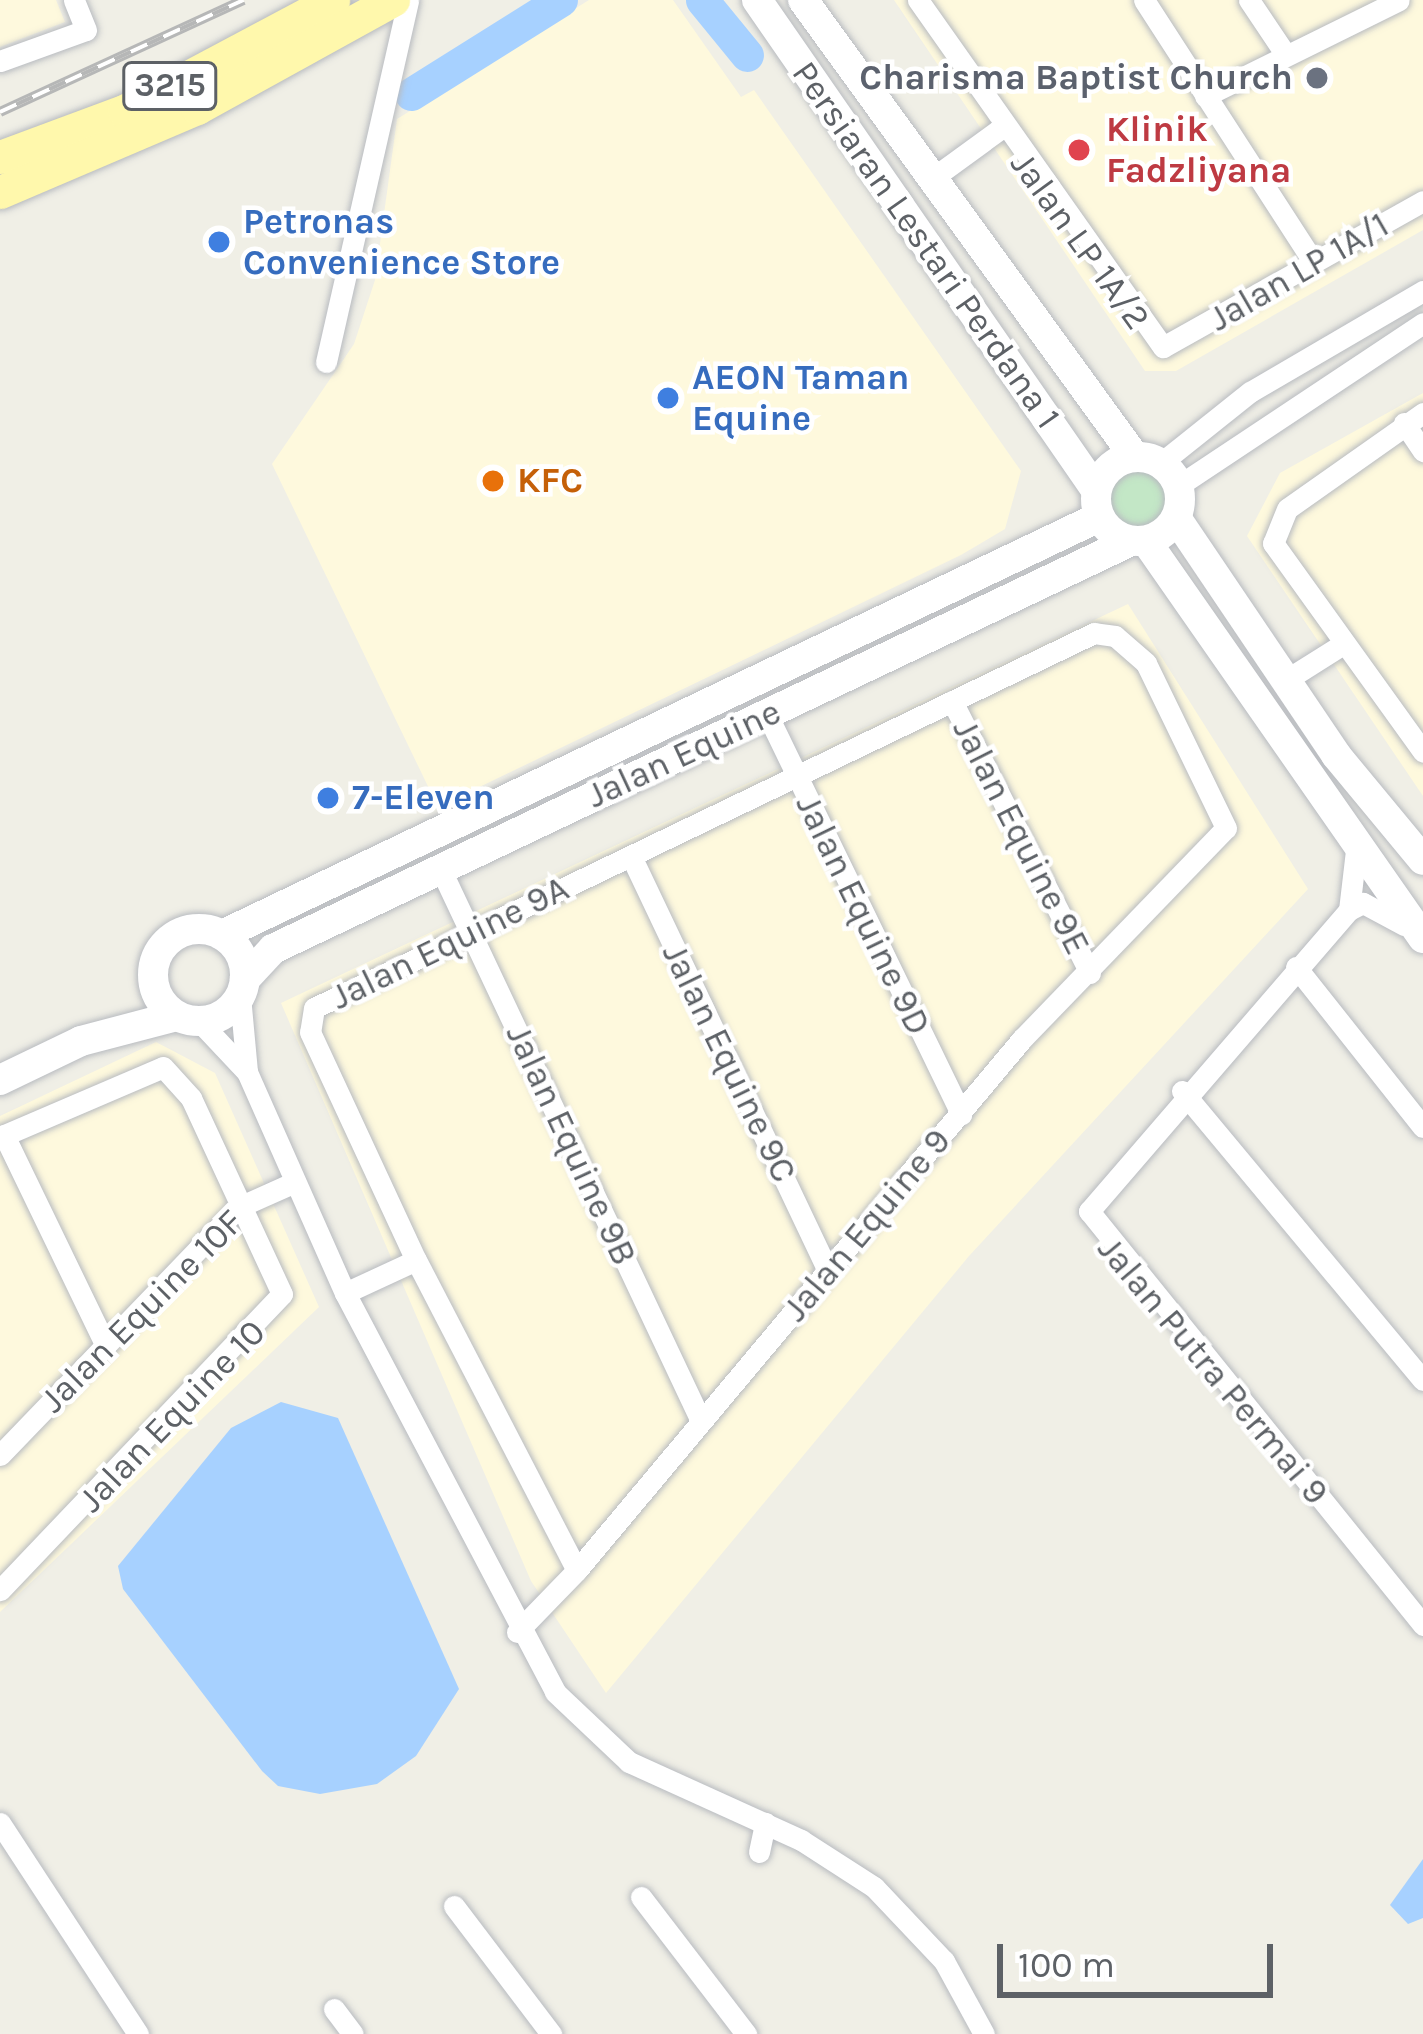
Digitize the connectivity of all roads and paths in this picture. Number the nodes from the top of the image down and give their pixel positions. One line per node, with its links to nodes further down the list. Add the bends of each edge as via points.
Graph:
1 (74, 0): 12 (street, via 86,30)
2 (333, 0): 15 (main road, 3215, via 124,110)
3 (393, 0): 17 (main road, 3215, via 197,109)
4 (408, 0): 23 (street)
5 (757, 0): 27 (street, Persiaran Lestari Perdana 1)
6 (803, 0): 16 (street, Persiaran Lestari Perdana 1)
7 (918, 0): 14 (street, Jalan LP 1A/2)
8 (1144, 0): 13 (street)
9 (1249, 0): 11 (street)
10 (1399, 0): 11 (street)
11 (1286, 56): 13 (street)
12 (0, 61)
13 (1205, 96): 19 (street)
14 (1000, 129): 16 (street); 22 (street, Jalan LP 1A/2, via 1148,339)
15 (0, 157)
16 (930, 180): 26 (street, Persiaran Lestari Perdana 1)
17 (0, 192)
18 (1423, 201): 19 (street, Jalan LP 1A/1)
19 (1312, 260): 22 (street, Jalan LP 1A/1)
20 (1423, 292): 26 (street, via 1250,392)
21 (1423, 323): 26 (street)
22 (1176, 344)
23 (326, 362)
24 (1413, 418): 25 (street); 30 (street, via 1275,530 1275,554)
25 (1423, 451)
26 (1158, 468): 27 (street, Jalan Equine, via 1109,466); 28 (street)
27 (1097, 504): 29 (street, Persiaran Lestari Perdana 1); 43 (street, Jalan Equine)
28 (1178, 519): 29 (street, Jalan Equine); 31 (street)
29 (1138, 541): 33 (street, Jalan Equine); 37 (street, Persiaran Lestari Perdana 1)
30 (1340, 646): 31 (street); 34 (street)
31 (1286, 680): 39 (street)
32 (952, 701): 35 (street, Jalan Equine 9A); 36 (street, Jalan Equine 9A, via 1094,633 1146,663); 46 (street, Jalan Equine 9E)
33 (766, 715): 35 (street, Jalan Equine 9D); 40 (street, Jalan Equine)
34 (1423, 752)
35 (795, 776): 38 (street, Jalan Equine 9A); 54 (street, Jalan Equine 9D)
36 (1226, 828): 46 (street, Jalan Equine 9)
37 (1356, 850): 41 (street); 44 (street, Persiaran Lestari Perdana 1)
38 (631, 856): 42 (street, Jalan Equine 9A); 60 (street, Jalan Equine 9C)
39 (1423, 860)
40 (441, 869): 42 (street, Jalan Equine 9B); 48 (street, Jalan Equine, via 273,950)
41 (1348, 910): 44 (street, via 1385,910); 45 (street, Jalan Putra Permai 9)
42 (471, 933): 59 (street, Jalan Equine 9A, via 309,1019); 64 (street, Jalan Equine 9B)
43 (222, 935): 47 (street, via 170,938); 48 (street)
44 (1423, 939)
45 (1296, 968): 53 (street, Jalan Putra Permai 9); 55 (street)
46 (1090, 973): 54 (street, Jalan Equine 9)
47 (153, 987): 49 (street); 50 (street)
48 (243, 988): 49 (street); 51 (street)
49 (188, 1019): 50 (street); 51 (street)
50 (81, 1041): 52 (street)
51 (247, 1072): 57 (street)
52 (0, 1080)
53 (1182, 1090): 63 (street); 68 (street, Jalan Putra Permai 9, via 1093,1198 1090,1221)
54 (961, 1114): 60 (street, Jalan Equine 9)
55 (1423, 1126)
56 (2, 1136): 58 (street, Jalan Equine 10, via 163,1067 190,1098); 62 (street)
57 (295, 1182): 58 (street, Jalan Equine 10F); 61 (street)
58 (239, 1207): 62 (street, Jalan Equine 10F); 67 (street, Jalan Equine 10, via 281,1302)
59 (416, 1259): 61 (street); 66 (street, Jalan Equine 9A)
60 (828, 1270): 64 (street, Jalan Equine 9)
61 (345, 1293): 69 (street)
62 (106, 1346): 65 (street, Jalan Equine 10F)
63 (1423, 1380)
64 (701, 1421): 66 (street, Jalan Equine 9)
65 (0, 1455)
66 (577, 1570): 69 (street, Jalan Equine 9)
67 (0, 1590)
68 (1423, 1625)
69 (518, 1632): 71 (street, via 595,1740)
70 (0, 1823): 76 (street)
71 (764, 1823): 72 (street); 80 (street, via 910,1918)
72 (759, 1852)
73 (641, 1897): 79 (street)
74 (454, 1906): 78 (street)
75 (334, 2009): 77 (street)
76 (133, 2032)
77 (353, 2034)
78 (551, 2034)
79 (746, 2034)
80 (984, 2034)

